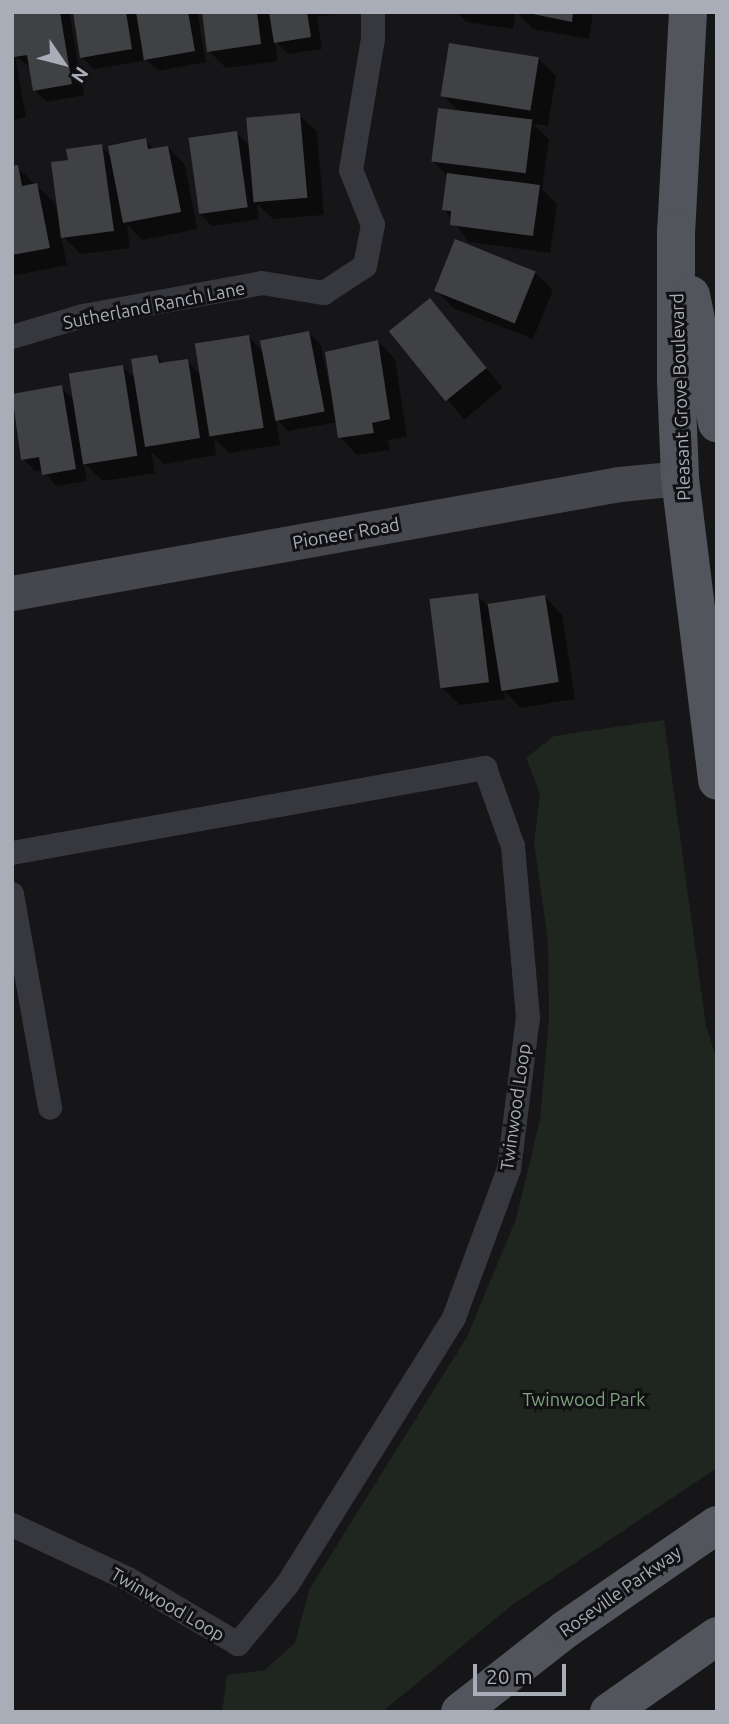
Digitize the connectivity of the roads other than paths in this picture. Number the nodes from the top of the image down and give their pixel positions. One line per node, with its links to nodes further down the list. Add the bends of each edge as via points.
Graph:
1 (373, 12): 4 (street, Sutherland Ranch Lane, via 373,39 351,170 373,225 365,266 324,293 262,283 83,316)
2 (688, 12): 3 (main road, Pleasant Grove Boulevard)
3 (676, 231): 5 (main road); 6 (main road, Pleasant Grove Boulevard)
4 (12, 337)
5 (717, 423)
6 (680, 478): 7 (street, Pioneer Road, via 620,484); 8 (main road, Pleasant Grove Boulevard)
7 (12, 593)
8 (717, 781)
9 (12, 853): 12 (street, Twinwood Loop, via 485,768 513,846 528,1017 509,1169 454,1318 287,1586 238,1644 128,1579)
10 (12, 894): 11 (street)
11 (51, 1108)
12 (12, 1525)
13 (717, 1525): 15 (main road, Roseville Parkway, via 566,1629)
14 (717, 1636): 16 (main road)
15 (460, 1712)
16 (609, 1712)

